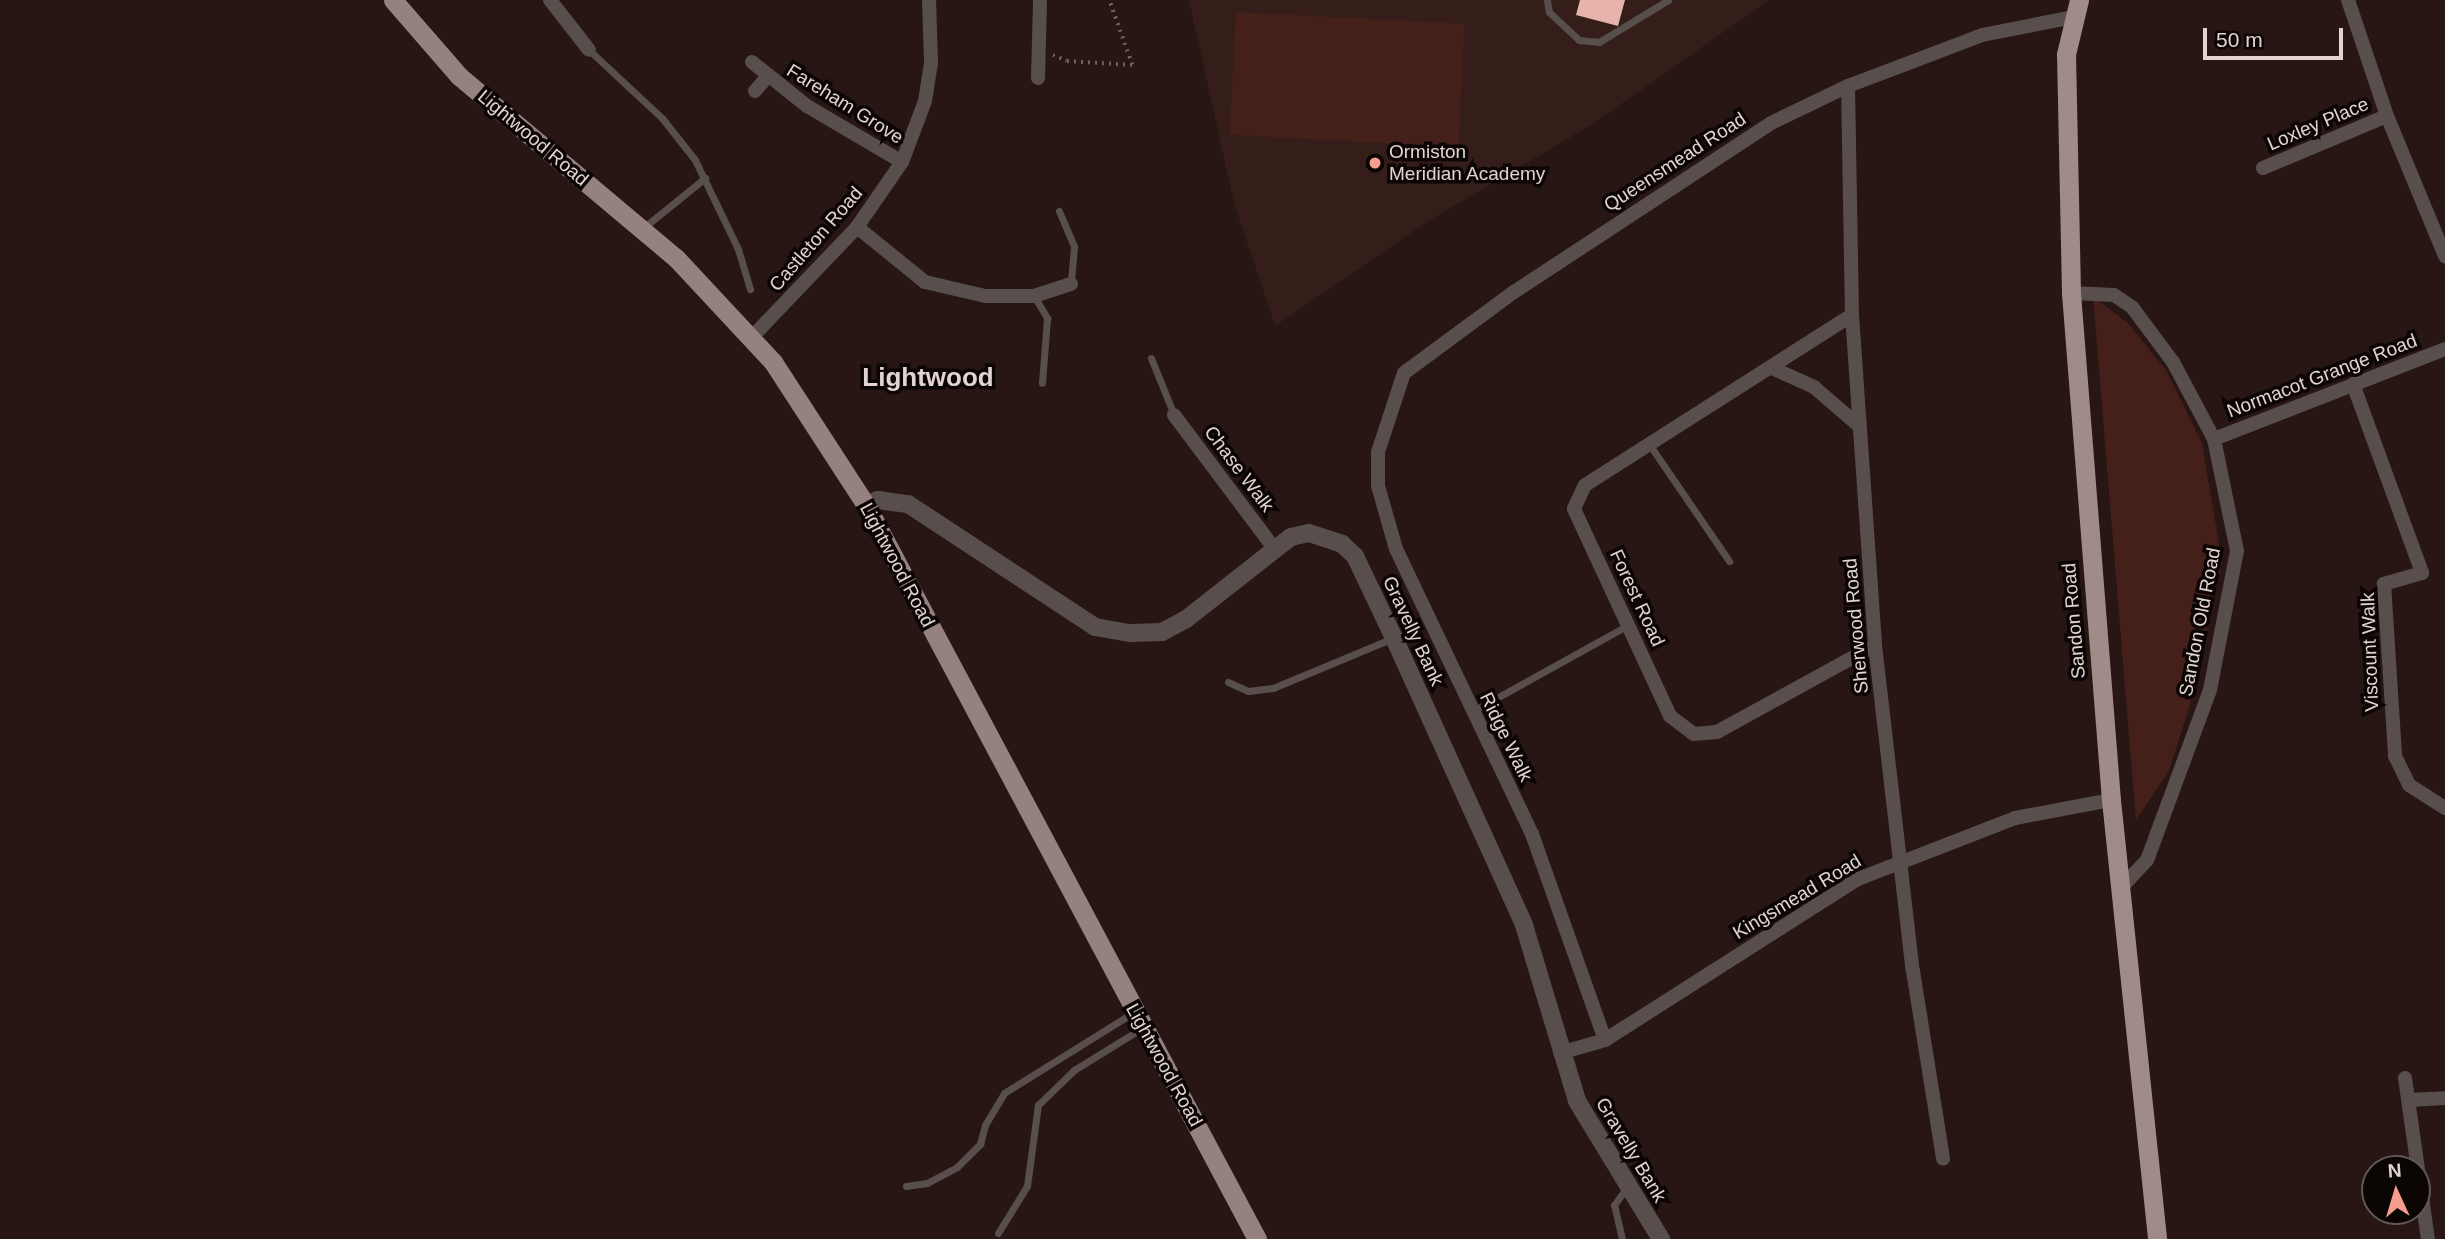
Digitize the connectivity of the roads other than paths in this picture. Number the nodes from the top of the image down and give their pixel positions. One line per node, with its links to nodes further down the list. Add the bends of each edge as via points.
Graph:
1 (393, 0): 21 (main road, Lightwood Road, via 459,76)
2 (550, 0): 9 (street)
3 (929, 0): 16 (street, Castleton Road, via 931,62 925,101)
4 (1040, 0): 12 (street)
5 (1546, 0): 6 (lane, via 1549,12 1579,40 1599,42)
6 (1668, 0)
7 (2348, 0): 15 (street)
8 (2077, 8): 13 (street, Queensmead Road, via 1982,35); 25 (highway, Sandon Road, via 2066,54)
9 (589, 50): 18 (lane, via 662,118)
10 (752, 62): 11 (street, Fareham Grove)
11 (767, 77): 14 (street, Fareham Grove); 16 (street, Fareham Grove, via 850,134)
12 (1038, 78)
13 (1848, 86): 27 (street, Sherwood Road); 38 (street, Queensmead Road, via 1770,123 1703,166 1514,292 1404,373)
14 (755, 91)
15 (2387, 116): 17 (street, Loxley Place); 22 (street)
16 (902, 162): 20 (street, Castleton Road)
17 (2263, 168)
18 (705, 178): 21 (lane); 24 (lane, via 738,248)
19 (1059, 211): 23 (lane, via 1074,247)
20 (858, 227): 26 (street, via 925,282 985,296); 28 (street, Castleton Road)
21 (643, 229): 28 (main road, Lightwood Road)
22 (2445, 256)
23 (1071, 284): 26 (street)
24 (750, 289)
25 (2071, 293): 36 (street, Sandon Old Road, via 2114,295 2132,307 2173,362); 47 (highway, Sandon Road)
26 (1034, 296): 32 (lane, via 1047,318)
27 (1852, 315): 31 (street, Forest Road); 35 (street, Sherwood Road)
28 (753, 336): 39 (main road, Lightwood Road)
29 (2445, 349): 33 (street, Normacot Grange Road)
30 (1151, 359): 34 (lane)
31 (1772, 368): 35 (street, via 1814,387); 37 (street, Forest Road)
32 (1042, 383)
33 (2353, 384): 36 (street, Normacot Grange Road); 48 (street, Viscount Walk, via 2422,573 2384,584 2395,756 2409,785)
34 (1174, 415): 40 (street, Chase Walk)
35 (1859, 426): 44 (street, Sherwood Road)
36 (2214, 439): 50 (street, Sandon Old Road, via 2237,551 2210,690 2147,860)
37 (1649, 444): 41 (lane); 42 (street, Forest Road, via 1585,485 1574,501)
38 (1378, 452): 46 (street, Ridge Walk, via 1378,486 1396,549)
39 (866, 505): 40 (street, Gravelly Bank, via 878,500 908,504 1095,627 1130,633 1162,632 1185,620); 51 (main road, Lightwood Road)
40 (1273, 547): 43 (street, Gravelly Bank, via 1310,533 1342,544 1355,556)
41 (1729, 561)
42 (1628, 625): 44 (street, Forest Road, via 1670,716 1682,728 1703,736); 46 (lane)
43 (1394, 638): 45 (lane, via 1273,688 1248,691); 53 (street, Gravelly Bank, via 1524,925)
44 (1875, 645): 49 (street, Sherwood Road)
45 (1228, 682)
46 (1472, 712): 52 (street, Ridge Walk, via 1532,834)
47 (2111, 800): 49 (street, Kingsmead Road, via 2015,818); 50 (highway, Sandon Road)
48 (2445, 808)
49 (1900, 860): 52 (street, Kingsmead Road, via 1858,878); 57 (street, Sherwood Road)
50 (2120, 889): 64 (highway, Sandon Road)
51 (1138, 1019): 58 (lane, via 1004,1093 985,1125 981,1144 964,1162 928,1183); 60 (lane, via 1038,1105 1027,1186); 61 (main road, Lightwood Road)
52 (1605, 1040): 53 (street, Kingsmead Road)
53 (1560, 1053): 59 (street, Gravelly Bank, via 1577,1101)
54 (2405, 1078): 56 (street)
55 (2445, 1098): 56 (street)
56 (2409, 1100): 65 (street)
57 (1943, 1159)
58 (906, 1186)
59 (1628, 1186): 62 (lane, via 1614,1205); 63 (street, Gravelly Bank)
60 (998, 1233)
61 (1257, 1239)
62 (1622, 1239)
63 (1661, 1239)
64 (2157, 1239)
65 (2428, 1239)

